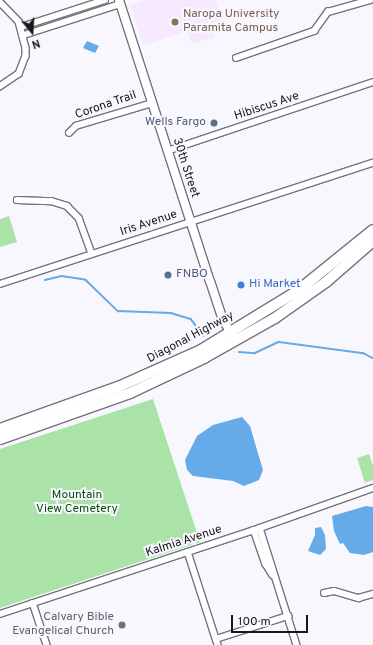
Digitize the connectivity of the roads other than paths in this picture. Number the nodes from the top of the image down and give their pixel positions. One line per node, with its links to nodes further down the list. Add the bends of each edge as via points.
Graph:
1 (105, 0): 5 (street)
2 (370, 0): 7 (street, via 328,12 314,31)
3 (0, 2): 5 (street, via 15,14)
4 (119, 2): 6 (street); 10 (main road, 30th Street)
5 (21, 27): 6 (street)
6 (24, 35): 9 (street, via 26,48 23,66 16,76)
7 (236, 58)
8 (373, 82): 12 (street, Hibiscus Ave)
9 (0, 87)
10 (152, 103): 11 (street, Corona Trail, via 76,126); 12 (main road, 30th Street)
11 (69, 133)
12 (167, 151): 15 (main road, 30th Street)
13 (373, 162): 15 (street, Iris Avenue)
14 (18, 200): 18 (street, via 51,201 67,206 79,218)
15 (190, 222): 18 (street, Iris Avenue); 20 (main road, 30th Street, via 223,320)
16 (373, 230): 20 (highway, Diagonal Highway, via 305,285)
17 (373, 242): 20 (highway, Diagonal Highway, via 309,295 275,318)
18 (92, 254): 19 (street, Iris Avenue)
19 (0, 284)
20 (234, 337): 21 (highway, Diagonal Highway, via 162,379)
21 (100, 400): 22 (highway, Diagonal Highway); 23 (highway, Diagonal Highway)
22 (0, 429)
23 (0, 439)
24 (373, 488): 25 (street, Kalmia Avenue)
25 (257, 529): 26 (street, Kalmia Avenue); 31 (street)
26 (188, 552): 29 (street, Kalmia Avenue); 32 (street)
27 (324, 593): 28 (street, via 334,591 359,598)
28 (373, 594)
29 (33, 603): 30 (street, Kalmia Avenue); 33 (street)
30 (0, 614)
31 (288, 616): 32 (street); 35 (street)
32 (216, 639): 34 (street)
33 (47, 645)
34 (218, 645)
35 (297, 645)

